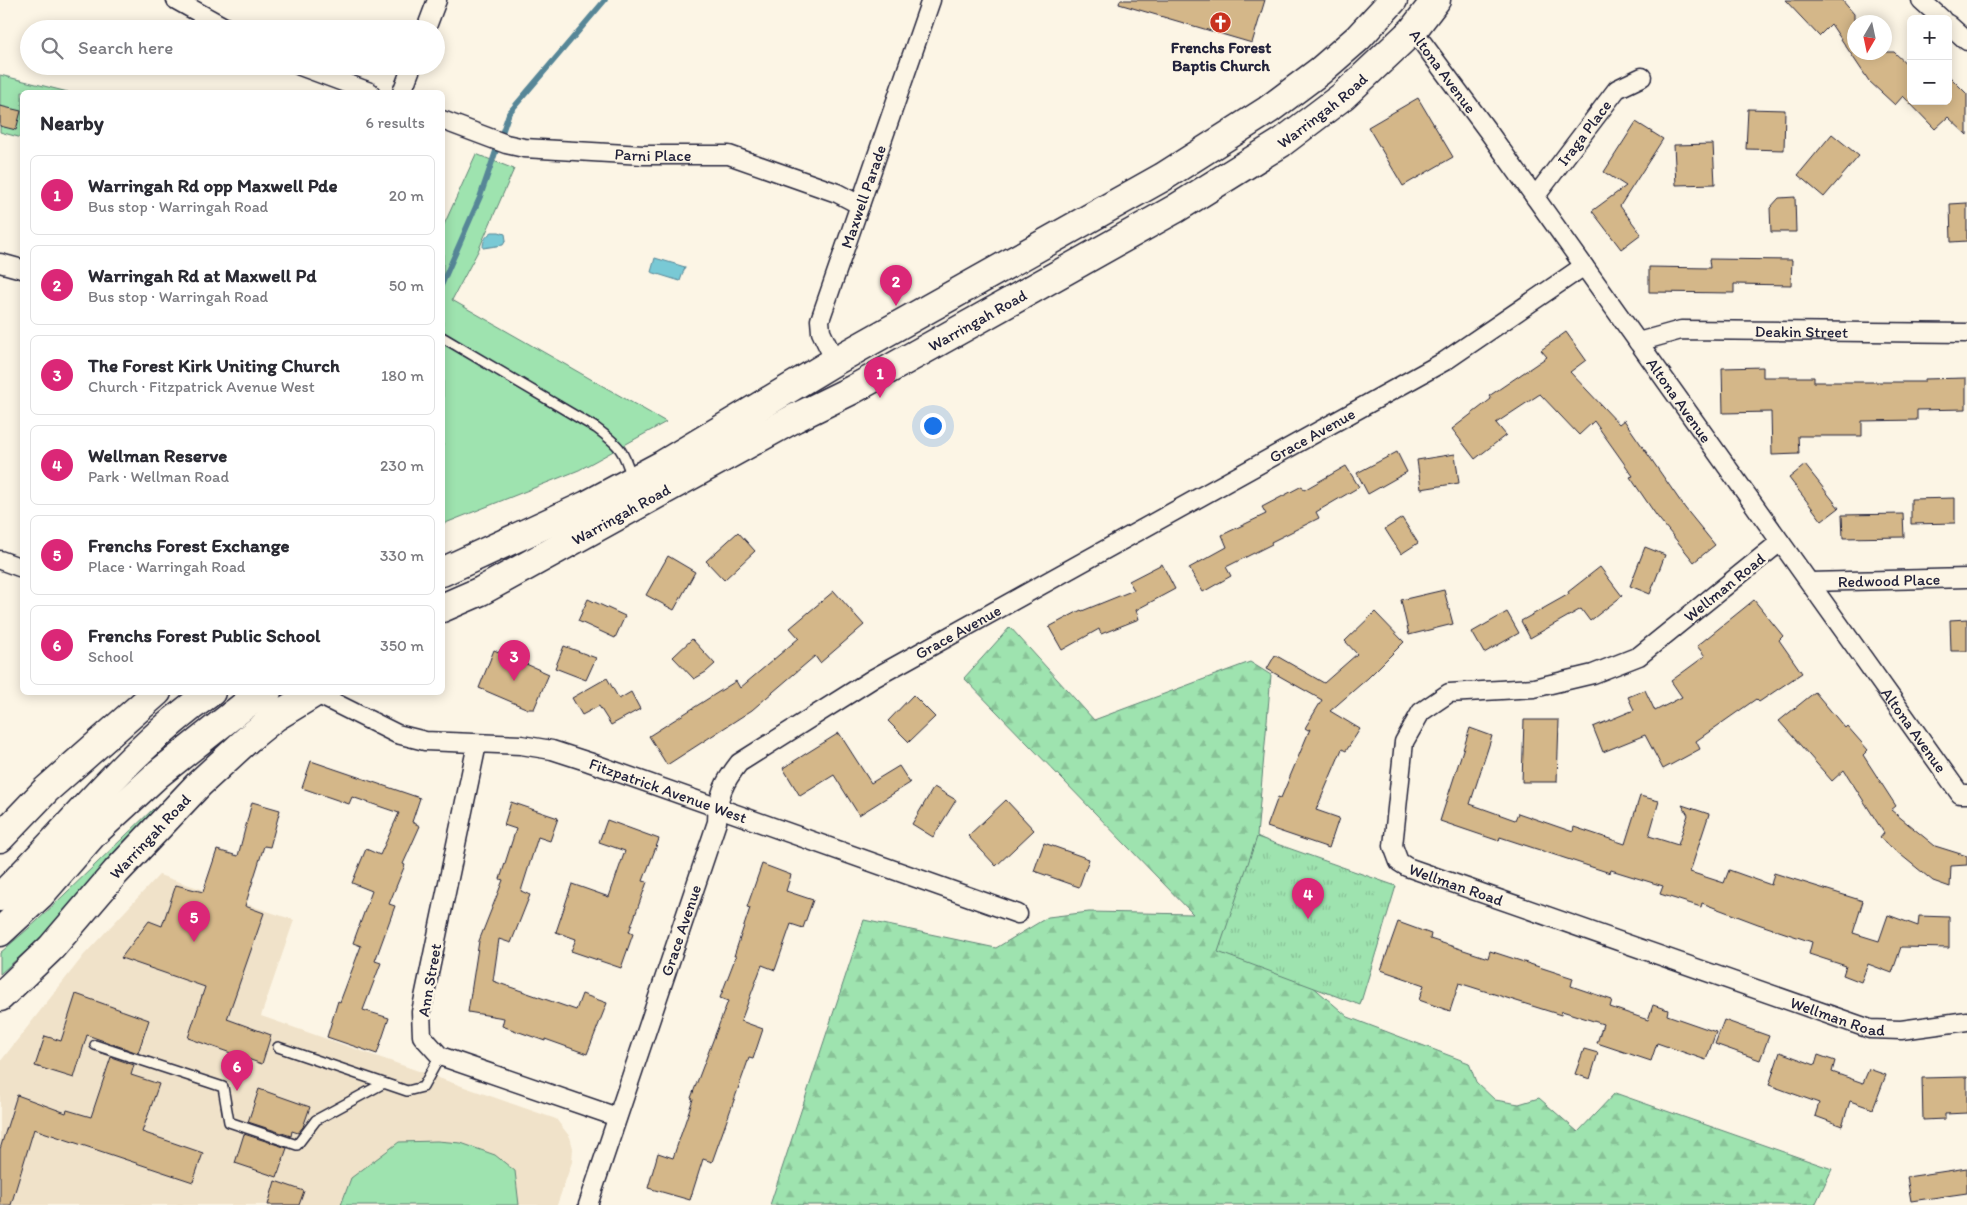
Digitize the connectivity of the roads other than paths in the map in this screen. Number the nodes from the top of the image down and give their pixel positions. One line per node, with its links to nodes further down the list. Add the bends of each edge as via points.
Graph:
1 (176, 0): 8 (street)
2 (437, 0): 9 (street)
3 (931, 0): 20 (street, Maxwell Parade)
4 (1394, 0): 11 (main road, Altona Avenue); 27 (main road, Warringah Road, via 1320,72 1205,151)
5 (1436, 0): 11 (main road, Warringah Road)
6 (1921, 0): 7 (street)
7 (1938, 15)
8 (212, 20)
9 (429, 20)
10 (1952, 28): 12 (street)
11 (1412, 30): 19 (street, Altona Avenue); 28 (main road, Warringah Road, via 1343,96 1281,144 1175,209)
12 (1967, 41)
13 (324, 75): 16 (street)
14 (409, 75): 17 (street)
15 (1642, 77): 19 (street, Iraga Place, via 1617,89)
16 (365, 90)
17 (403, 90)
18 (445, 121): 20 (street, Parni Place, via 524,148 643,155 730,155 837,193)
19 (1535, 197): 22 (street, Altona Avenue)
20 (860, 205): 27 (street, Maxwell Parade, via 820,320 821,332)
21 (0, 263): 23 (street)
22 (1584, 266): 26 (street, Altona Avenue); 48 (street, Grace Avenue, via 1445,361 874,678 738,763 725,780)
23 (20, 269)
24 (1967, 332): 26 (street, Deakin Street, via 1681,330)
25 (445, 339): 29 (lane, via 596,428 624,454)
26 (1638, 342): 31 (street, Altona Avenue)
27 (835, 361): 28 (main road, Maxwell Parade); 29 (main road, Warringah Road)
28 (852, 390): 38 (main road, Warringah Road, via 795,418)
29 (633, 481): 30 (main road, Warringah Road)
30 (511, 540): 33 (main road, Warringah Road); 35 (main road, Warringah Road)
31 (1780, 542): 37 (street, Altona Avenue); 54 (street, Wellman Road, via 1639,656 1593,674 1534,688 1448,693 1421,712 1404,742 1393,846 1399,862 1870,1029 1902,1030)
32 (0, 560): 34 (street)
33 (445, 560)
34 (20, 567)
35 (445, 571)
36 (1967, 578): 37 (street, Redwood Place)
37 (1810, 582): 47 (street, Altona Avenue, via 1960,794)
38 (481, 591): 39 (main road, Warringah Road); 40 (main road, Warringah Road)
39 (445, 607)
40 (445, 613)
41 (154, 695): 49 (main road, via 46,790)
42 (207, 695): 50 (main road, via 158,734 116,774)
43 (262, 695): 52 (main road, via 245,704 158,774 93,834 40,895)
44 (312, 695): 53 (main road, Warringah Road, via 275,717 199,784 116,872 52,948)
45 (319, 695): 46 (street, Fitzpatrick Avenue West, via 397,734 425,741)
46 (476, 744): 48 (street, Fitzpatrick Avenue West, via 552,750); 57 (street, Ann Street, via 421,1012 422,1036)
47 (1967, 794)
48 (717, 808): 51 (street, Fitzpatrick Avenue West); 59 (street, Grace Avenue, via 717,822)
49 (0, 838)
50 (0, 897)
51 (1018, 914)
52 (0, 932)
53 (0, 998)
54 (1967, 1021)
55 (95, 1045): 58 (lane, via 223,1087 229,1122 297,1145 316,1120)
56 (278, 1048): 58 (lane)
57 (440, 1056): 58 (lane, via 423,1087 407,1091); 59 (street, Ann Street)
58 (384, 1083)
59 (617, 1117): 60 (street, Grace Avenue)
60 (588, 1205)

